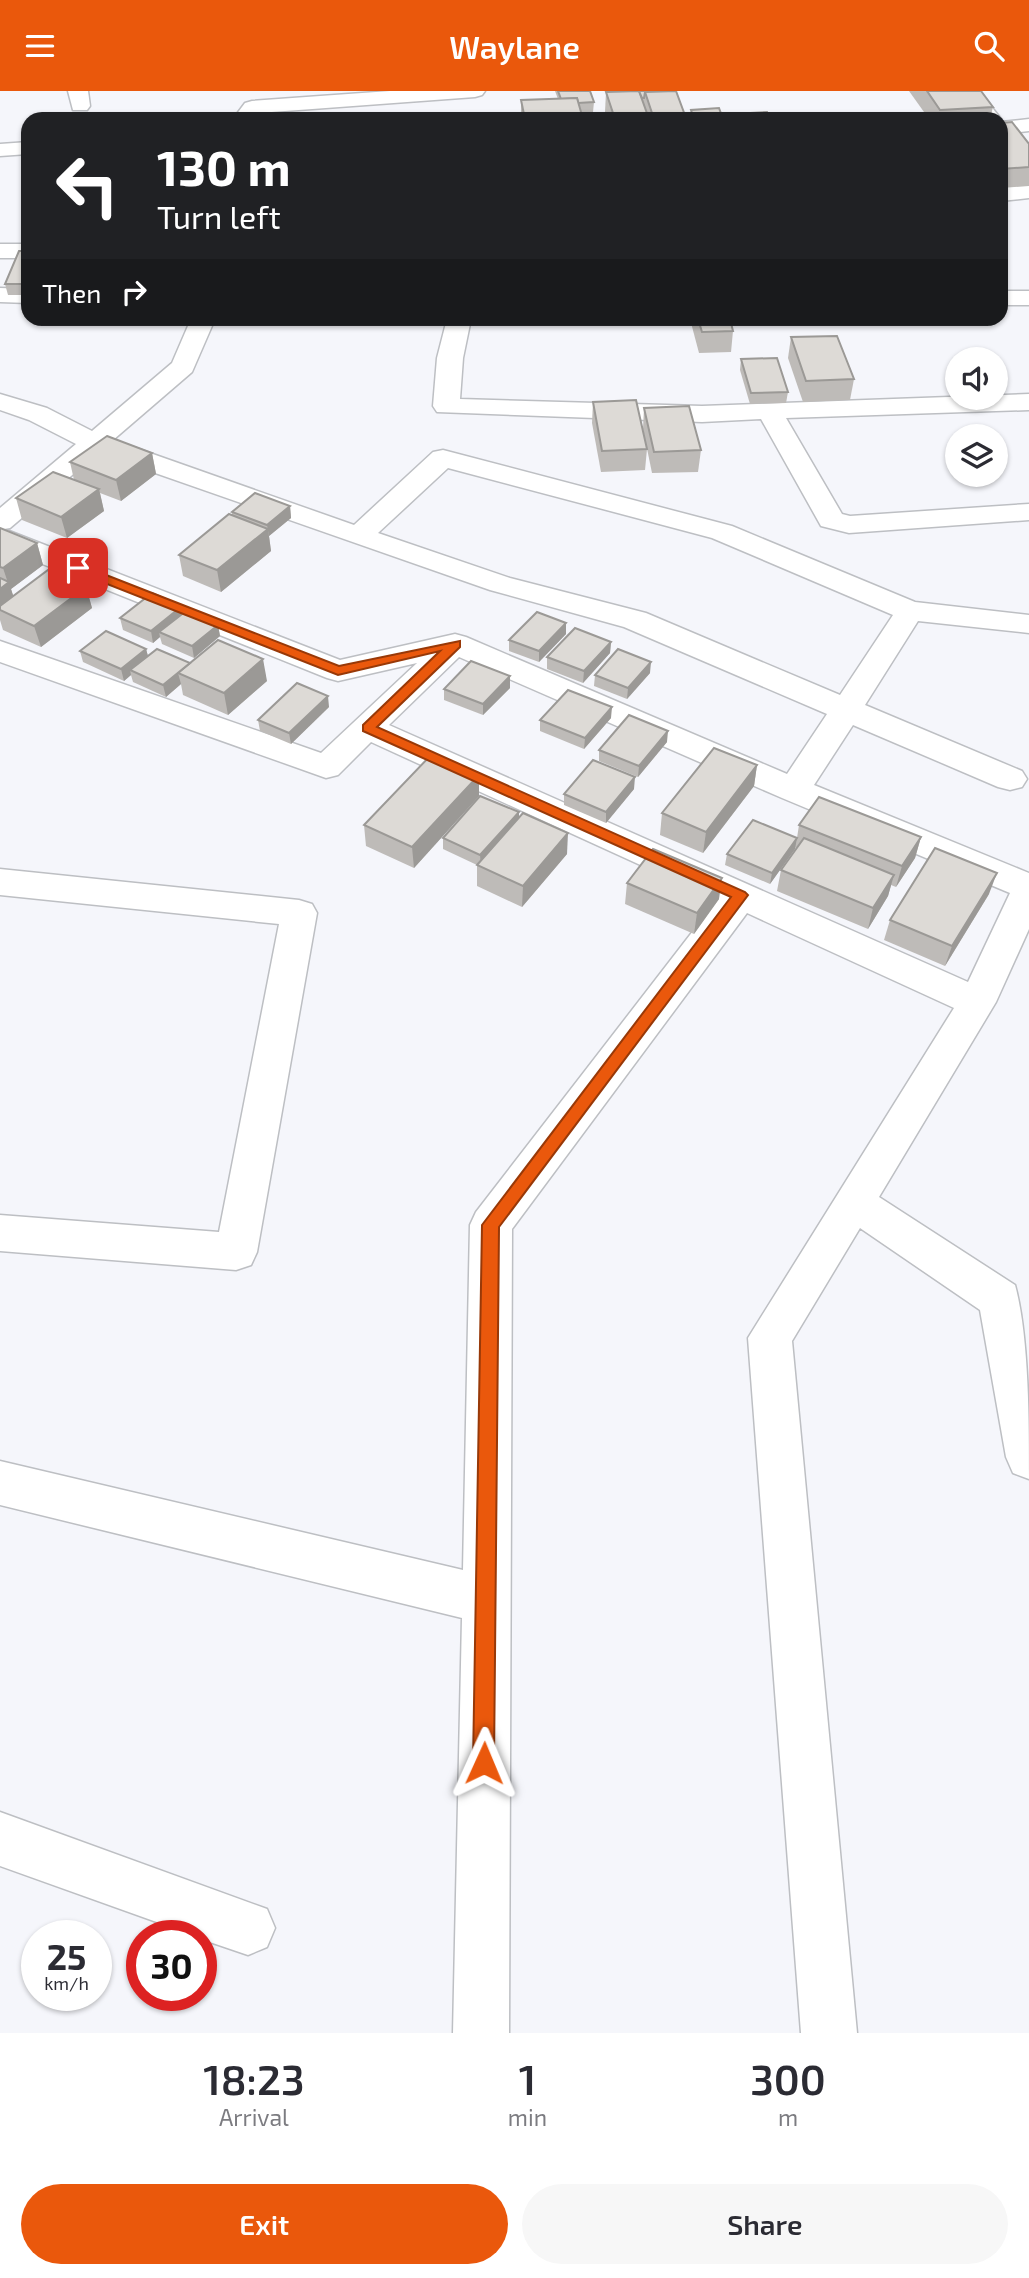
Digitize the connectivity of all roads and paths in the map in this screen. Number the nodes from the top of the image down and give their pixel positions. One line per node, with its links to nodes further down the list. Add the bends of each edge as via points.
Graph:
1 (968, 91): 4 (street)
2 (480, 97): 3 (street)
3 (248, 106)
4 (985, 112)
5 (1029, 125): 6 (street)
6 (1008, 128)
7 (1008, 137): 9 (street)
8 (21, 149): 10 (street)
9 (1020, 150)
10 (0, 151)
11 (1029, 191): 12 (street)
12 (1008, 193)
13 (0, 251): 14 (street)
14 (21, 251)
15 (0, 295): 16 (street)
16 (21, 296)
17 (1029, 298): 18 (street)
18 (1008, 299)
19 (200, 326): 24 (street, via 183,367)
20 (457, 326): 23 (street, via 446,406 702,414)
21 (0, 402): 24 (street, via 38,414)
22 (1029, 402): 23 (street)
23 (769, 411): 25 (street, via 836,523)
24 (94, 442): 26 (street); 27 (street)
25 (1029, 512)
26 (0, 521)
27 (358, 536): 29 (street, via 443,459 722,532); 33 (street, via 500,584 635,620)
28 (0, 537): 31 (street, via 338,671)
29 (910, 611): 30 (street); 33 (street)
30 (1029, 624)
31 (455, 644): 34 (street); 36 (street)
32 (0, 651): 34 (street, via 326,767)
33 (844, 710): 35 (street); 36 (street)
34 (368, 728): 39 (street)
35 (1010, 779)
36 (794, 790): 38 (street)
37 (0, 883): 42 (street, via 299,913 236,1252)
38 (1029, 889): 40 (street)
39 (740, 895): 40 (street); 45 (street, via 491,1225)
40 (977, 1002): 41 (street)
41 (854, 1202): 43 (street, via 1000,1299); 49 (street, via 770,1338)
42 (0, 1233)
43 (1029, 1457)
44 (0, 1483): 45 (street)
45 (486, 1600): 48 (street)
46 (0, 1839): 47 (street)
47 (248, 1928)
48 (481, 2033)
49 (829, 2033)

